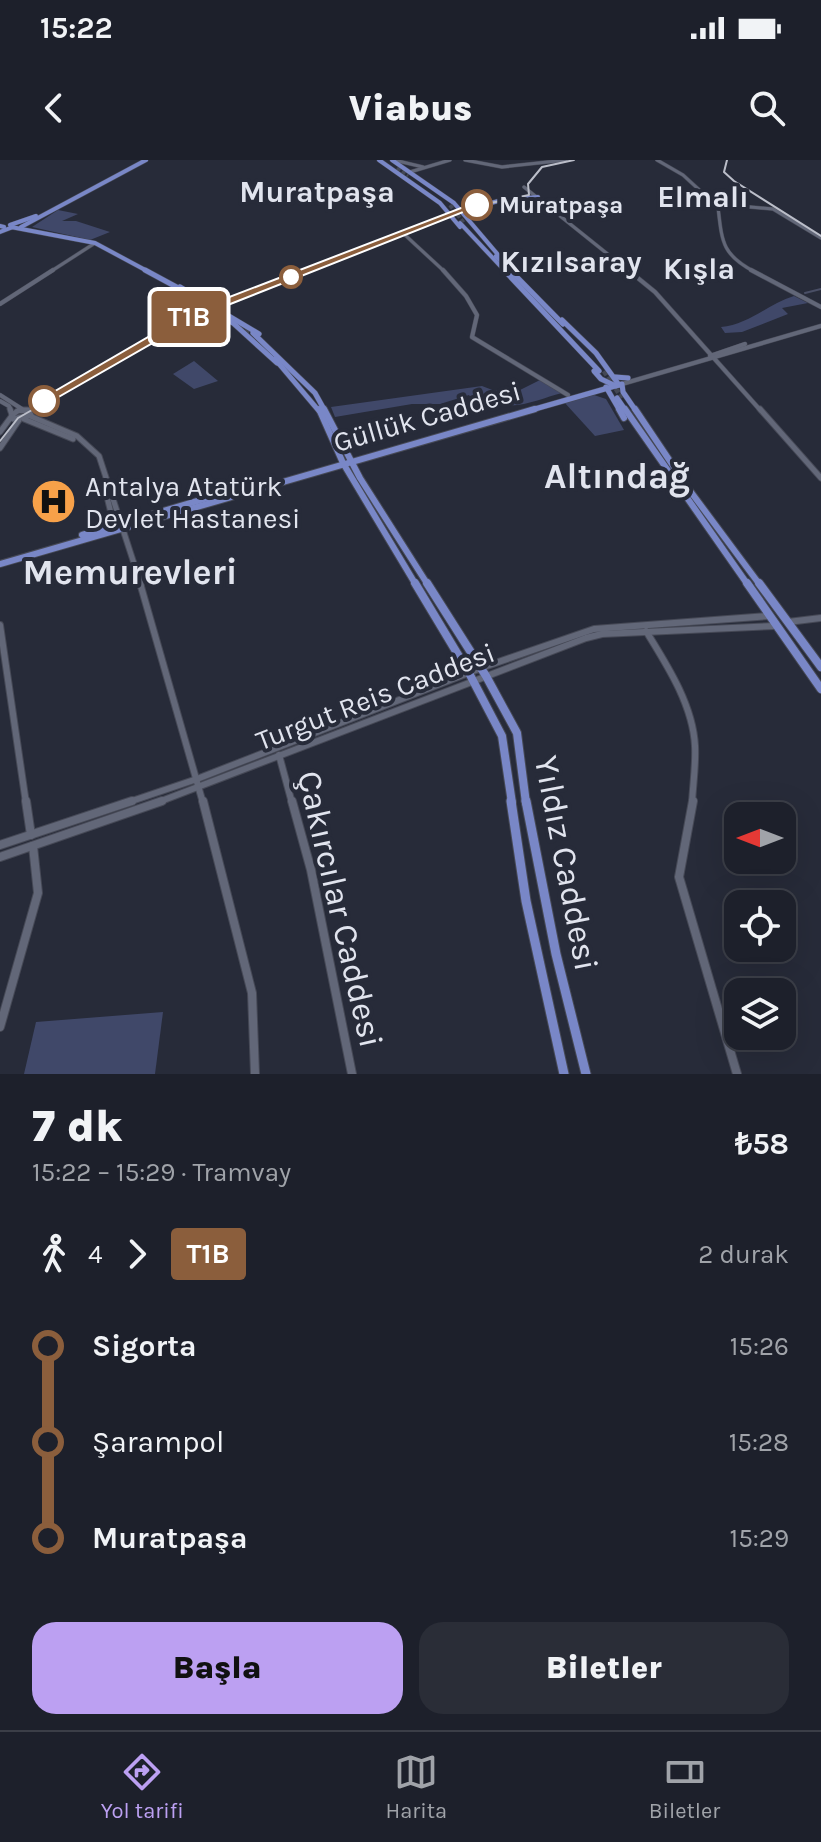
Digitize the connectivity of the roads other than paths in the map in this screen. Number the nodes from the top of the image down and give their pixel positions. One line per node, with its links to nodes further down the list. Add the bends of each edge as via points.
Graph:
1 (138, 160): 16 (main road)
2 (146, 160): 14 (main road)
3 (387, 160): 8 (main road); 9 (main road); 9 (main road)
4 (447, 160): 8 (main road); 9 (main road)
5 (465, 160): 6 (main road, via 541,166)
6 (566, 160)
7 (657, 160): 12 (main road)
8 (427, 167): 9 (main road)
9 (405, 171): 13 (main road); 13 (main road)
10 (524, 187): 11 (main road)
11 (538, 197): 13 (main road); 30 (main road, via 655,292)
12 (722, 207): 20 (main road, via 773,209); 27 (main road, via 722,242 734,261)
13 (454, 209): 15 (main road); 15 (main road)
14 (37, 220): 17 (main road); 18 (main road)
15 (462, 222): 32 (main road); 32 (main road, via 579,335)
16 (4, 228): 17 (main road); 22 (main road)
17 (20, 228): 18 (main road)
18 (32, 231): 21 (main road)
19 (405, 235): 34 (main road, via 476,311 472,337)
20 (821, 238)
21 (95, 243): 22 (main road); 23 (main road)
22 (88, 246): 23 (main road); 25 (main road)
23 (132, 266): 23 (main road, via 181,291 144,271); 29 (main road); 29 (main road, via 202,298)
24 (193, 297): 26 (main road)
25 (1, 302)
26 (206, 304)
27 (821, 307)
28 (821, 324): 30 (main road, Güllük Caddesi)
29 (250, 333): 42 (main road, via 315,393)
30 (714, 357): 31 (main road, Güllük Caddesi); 32 (main road, Güllük Caddesi); 43 (main road)
31 (628, 378): 32 (main road, Güllük Caddesi)
32 (609, 381): 33 (main road, Güllük Caddesi); 34 (main road, Güllük Caddesi); 36 (main road); 36 (main road)
33 (591, 393): 36 (main road); 42 (main road, Güllük Caddesi)
34 (568, 395): 42 (main road, Güllük Caddesi)
35 (0, 398): 37 (main road); 38 (main road)
36 (621, 398): 46 (main road); 48 (main road)
37 (22, 409): 38 (main road); 39 (main road, via 30,411)
38 (12, 416): 39 (main road); 40 (main road)
39 (24, 418): 41 (main road); 44 (main road, via 91,451)
40 (0, 432)
41 (0, 448)
42 (346, 459): 44 (main road, Güllük Caddesi); 53 (main road, Yıldız Caddesi); 54 (main road, Yıldız Caddesi)
43 (821, 478)
44 (117, 527): 45 (main road, Güllük Caddesi); 57 (main road, via 152,620)
45 (0, 562)
46 (769, 616): 50 (main road); 53 (main road, Turgut Reis Caddesi, via 594,629)
47 (821, 618): 48 (main road)
48 (788, 622): 52 (main road)
49 (0, 625): 58 (main road)
50 (775, 626): 51 (main road, Turgut Reis Caddesi); 55 (main road)
51 (646, 631): 53 (main road, Turgut Reis Caddesi, via 586,638); 67 (main road, via 673,675 692,728 692,812 679,877)
52 (821, 667)
53 (483, 672): 54 (main road, Turgut Reis Caddesi); 66 (main road, Yıldız Caddesi, via 517,733 530,829)
54 (471, 677): 56 (main road, Turgut Reis Caddesi); 57 (main road, Turgut Reis Caddesi); 65 (main road, Yıldız Caddesi, via 502,736 526,901)
55 (821, 689)
56 (279, 755): 57 (main road, Turgut Reis Caddesi); 64 (main road, Çakırcılar Caddesi, via 311,870)
57 (198, 783): 58 (main road, Turgut Reis Caddesi); 60 (main road, Turgut Reis Caddesi); 63 (main road, via 252,993)
58 (31, 835): 59 (main road, Turgut Reis Caddesi)
59 (0, 845)
60 (33, 846): 61 (main road, Turgut Reis Caddesi); 62 (main road, via 38,893)
61 (0, 857)
62 (0, 1027)
63 (255, 1074)
64 (352, 1074)
65 (564, 1074)
66 (586, 1074)
67 (737, 1074)

